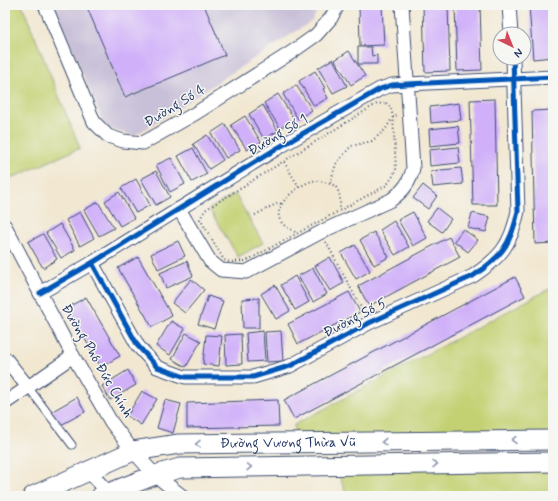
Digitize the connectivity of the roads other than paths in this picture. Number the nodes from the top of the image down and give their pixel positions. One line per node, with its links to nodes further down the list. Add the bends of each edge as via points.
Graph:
1 (45, 5): 2 (street, Đường Số 4, via 94,122 108,136 122,141 143,143 196,113 292,52 316,34 331,18)
2 (338, 5)
3 (402, 5): 9 (street)
4 (509, 5): 5 (street)
5 (510, 26)
6 (513, 66): 8 (street, Đường Số 5)
7 (553, 77): 8 (street, Đường Số 1)
8 (514, 78): 9 (street, Đường Số 1); 12 (street, Đường Số 5, via 519,199 515,226 501,254 473,276 369,323 290,366 253,377 184,377 157,367 138,346)
9 (408, 84): 10 (street, Đường Số 1, via 380,89); 10 (street, via 413,168 407,186 391,200 321,232 246,272 221,270 210,261)
10 (179, 209): 12 (street, Đường Số 1)
11 (5, 226): 13 (street, Đường Phó Đức Chính)
12 (92, 263): 13 (street, Đường Số 1)
13 (40, 293): 14 (street, Đường Phó Đức Chính)
14 (73, 356): 16 (street); 20 (street, Đường Phó Đức Chính, via 111,422)
15 (5, 358): 16 (street)
16 (28, 387): 17 (street); 19 (lane)
17 (5, 403)
18 (553, 440): 20 (street, Đường Vương Thừa Vũ, one-way to 20, via 179,444)
19 (72, 445)
20 (133, 451): 22 (street, Đường Vương Thừa Vũ); 23 (street, Đường Phó Đức Chính)
21 (553, 462): 23 (street, Đường Vương Thừa Vũ, one-way to 21, via 180,468)
22 (88, 471): 24 (street); 25 (street, Đường Vương Thừa Vũ)
23 (155, 475): 24 (street, Đường Vương Thừa Vũ); 26 (street, Đường Phó Đức Chính)
24 (107, 495)
25 (33, 496)
26 (182, 496)

